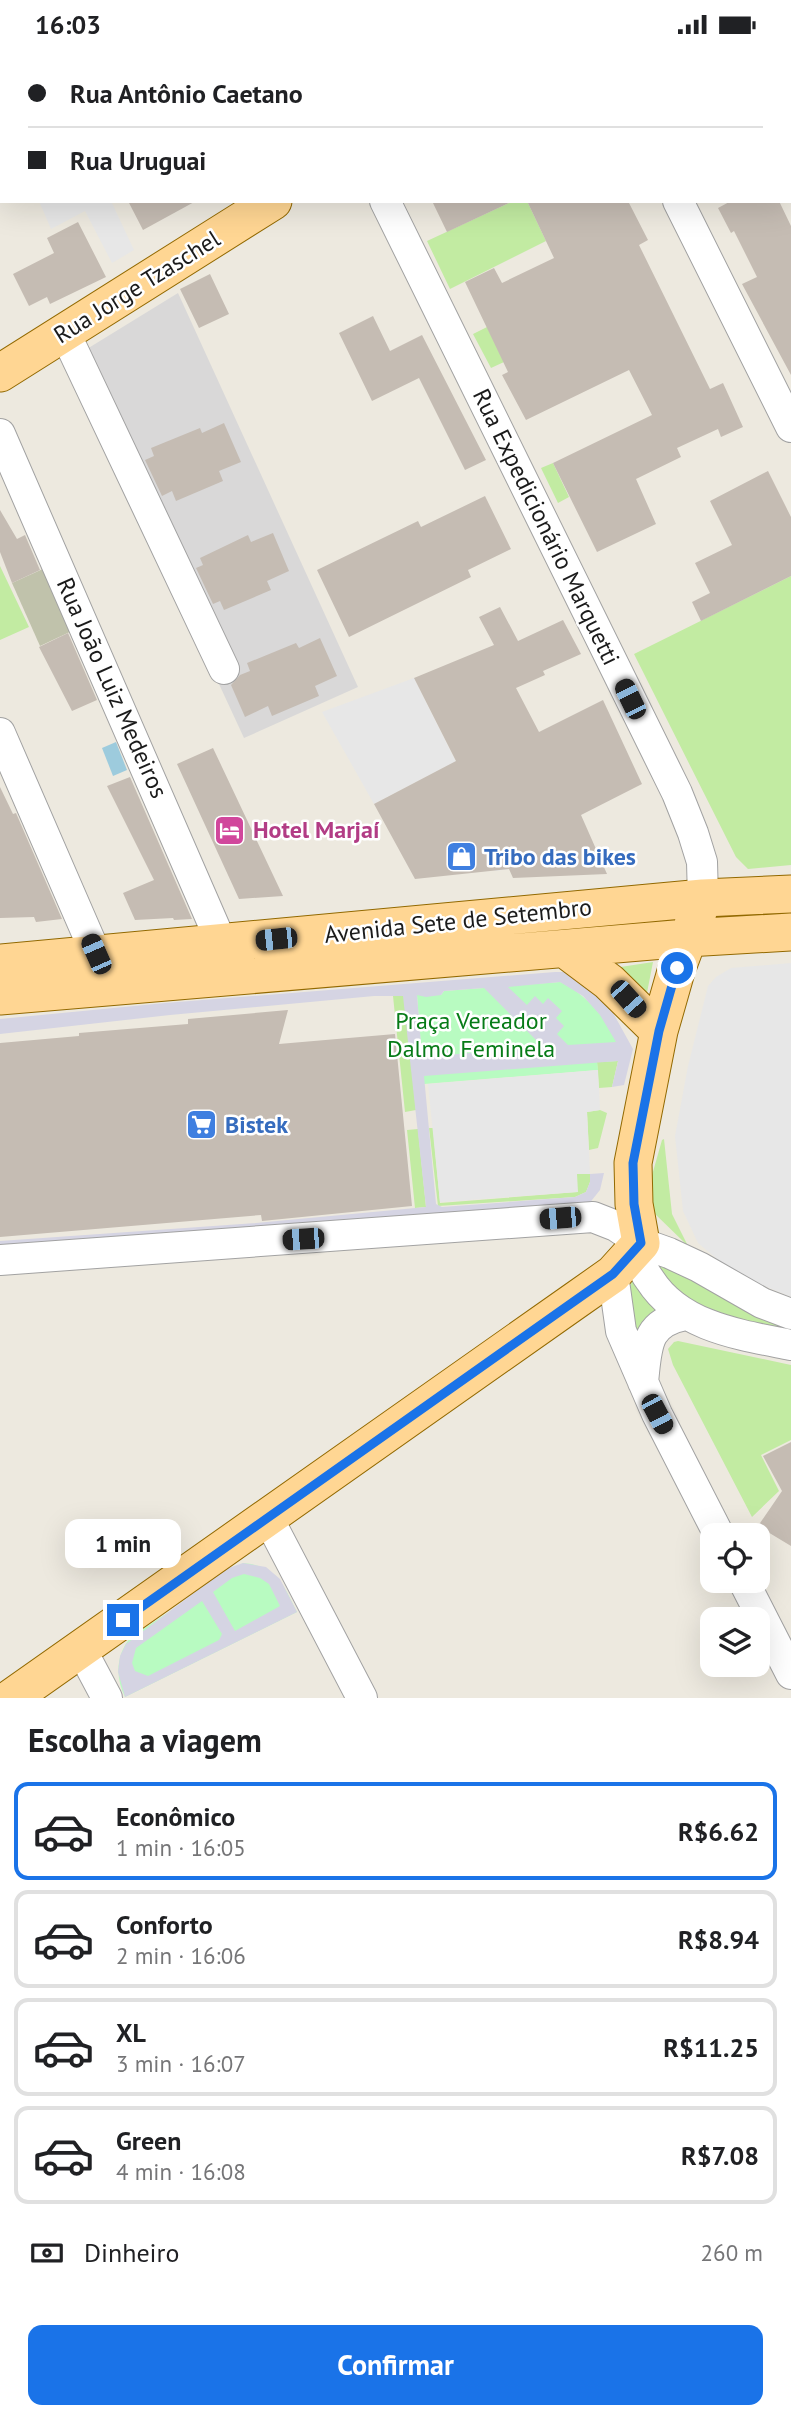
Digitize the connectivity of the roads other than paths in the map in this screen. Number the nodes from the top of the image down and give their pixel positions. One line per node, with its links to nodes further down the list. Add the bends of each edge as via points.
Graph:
1 (270, 203): 4 (main road, Rua Jorge Tzaschel)
2 (386, 203): 11 (street, Rua Expedicionário Marquetti, via 677,793 702,862)
3 (679, 203): 6 (street)
4 (64, 331): 5 (main road, Rua Jorge Tzaschel); 8 (street)
5 (0, 373)
6 (791, 427)
7 (0, 434): 14 (street, Rua João Luiz Medeiros)
8 (224, 669)
9 (0, 733): 16 (street)
10 (791, 894): 11 (main road, Avenida Sete de Setembro)
11 (703, 898): 13 (main road); 14 (main road, Avenida Sete de Setembro)
12 (791, 932): 13 (main road, Avenida Sete de Setembro)
13 (687, 938): 15 (main road, Avenida Sete de Setembro); 18 (main road)
14 (222, 944): 16 (main road, Avenida Sete de Setembro)
15 (565, 949): 17 (main road, Avenida Sete de Setembro); 18 (main road, via 609,982)
16 (96, 954): 17 (main road, Avenida Sete de Setembro)
17 (1, 969)
18 (659, 1031): 19 (main road, via 633,1163)
19 (641, 1243): 20 (street, via 616,1226 593,1217 576,1217); 21 (main road); 22 (street); 23 (street, via 642,1266 649,1278)
20 (0, 1260)
21 (613, 1274): 25 (street, via 621,1331); 26 (main road)
22 (791, 1314)
23 (685, 1315): 24 (street, via 727,1331); 25 (street, via 660,1324 647,1345)
24 (791, 1345)
25 (643, 1383): 27 (street)
26 (268, 1518): 29 (main road); 33 (street)
27 (713, 1523)
28 (750, 1593): 30 (street)
29 (81, 1649): 31 (main road); 32 (street)
30 (791, 1674)
31 (11, 1698)
32 (107, 1698)
33 (362, 1698)

